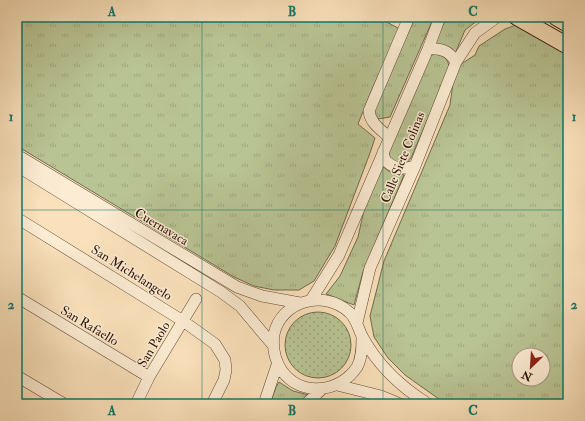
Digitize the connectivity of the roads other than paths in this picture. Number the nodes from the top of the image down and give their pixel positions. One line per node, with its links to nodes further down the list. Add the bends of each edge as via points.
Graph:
1 (409, 17): 10 (street, via 369,110 374,123)
2 (440, 17): 8 (street, Calle Siete Colinas)
3 (497, 17): 9 (street, Calle Siete Colinas, via 475,33)
4 (518, 17): 7 (highway)
5 (556, 17): 6 (highway)
6 (568, 24)
7 (568, 46)
8 (428, 49): 9 (street, via 444,50); 10 (street, Calle Siete Colinas)
9 (456, 62): 14 (street, Calle Siete Colinas)
10 (389, 138): 11 (street, Calle Siete Colinas)
11 (384, 152): 14 (street, via 385,160 396,168); 18 (street, Calle Siete Colinas, via 339,255)
12 (17, 155): 19 (street, Cuernavaca, via 237,287 262,296)
13 (17, 166): 23 (street, Cuernavaca, via 221,292 240,306)
14 (414, 166): 21 (street, Calle Siete Colinas, via 370,268)
15 (17, 218): 20 (street, San Michelangelo)
16 (17, 297): 26 (street, San Rafaello)
17 (196, 299): 20 (street, San Paolo)
18 (311, 300): 19 (street); 21 (street, via 325,300 338,304 349,312)
19 (300, 303): 23 (street, via 285,312 276,327)
20 (183, 321): 26 (street, San Paolo); 31 (street, San Michelangelo, via 216,344 225,360 224,380)
21 (357, 323): 22 (street)
22 (362, 337): 27 (street, via 362,352 357,365 349,377); 35 (street, via 392,379)
23 (272, 344): 24 (street)
24 (278, 365): 28 (street, via 285,376 296,384); 32 (street)
25 (17, 376): 29 (street)
26 (149, 377): 30 (street, San Paolo)
27 (336, 385): 28 (street); 34 (street, via 381,396)
28 (322, 389): 33 (street)
29 (64, 404)
30 (136, 404)
31 (212, 404)
32 (264, 404)
33 (306, 404)
34 (400, 404)
35 (428, 404)

